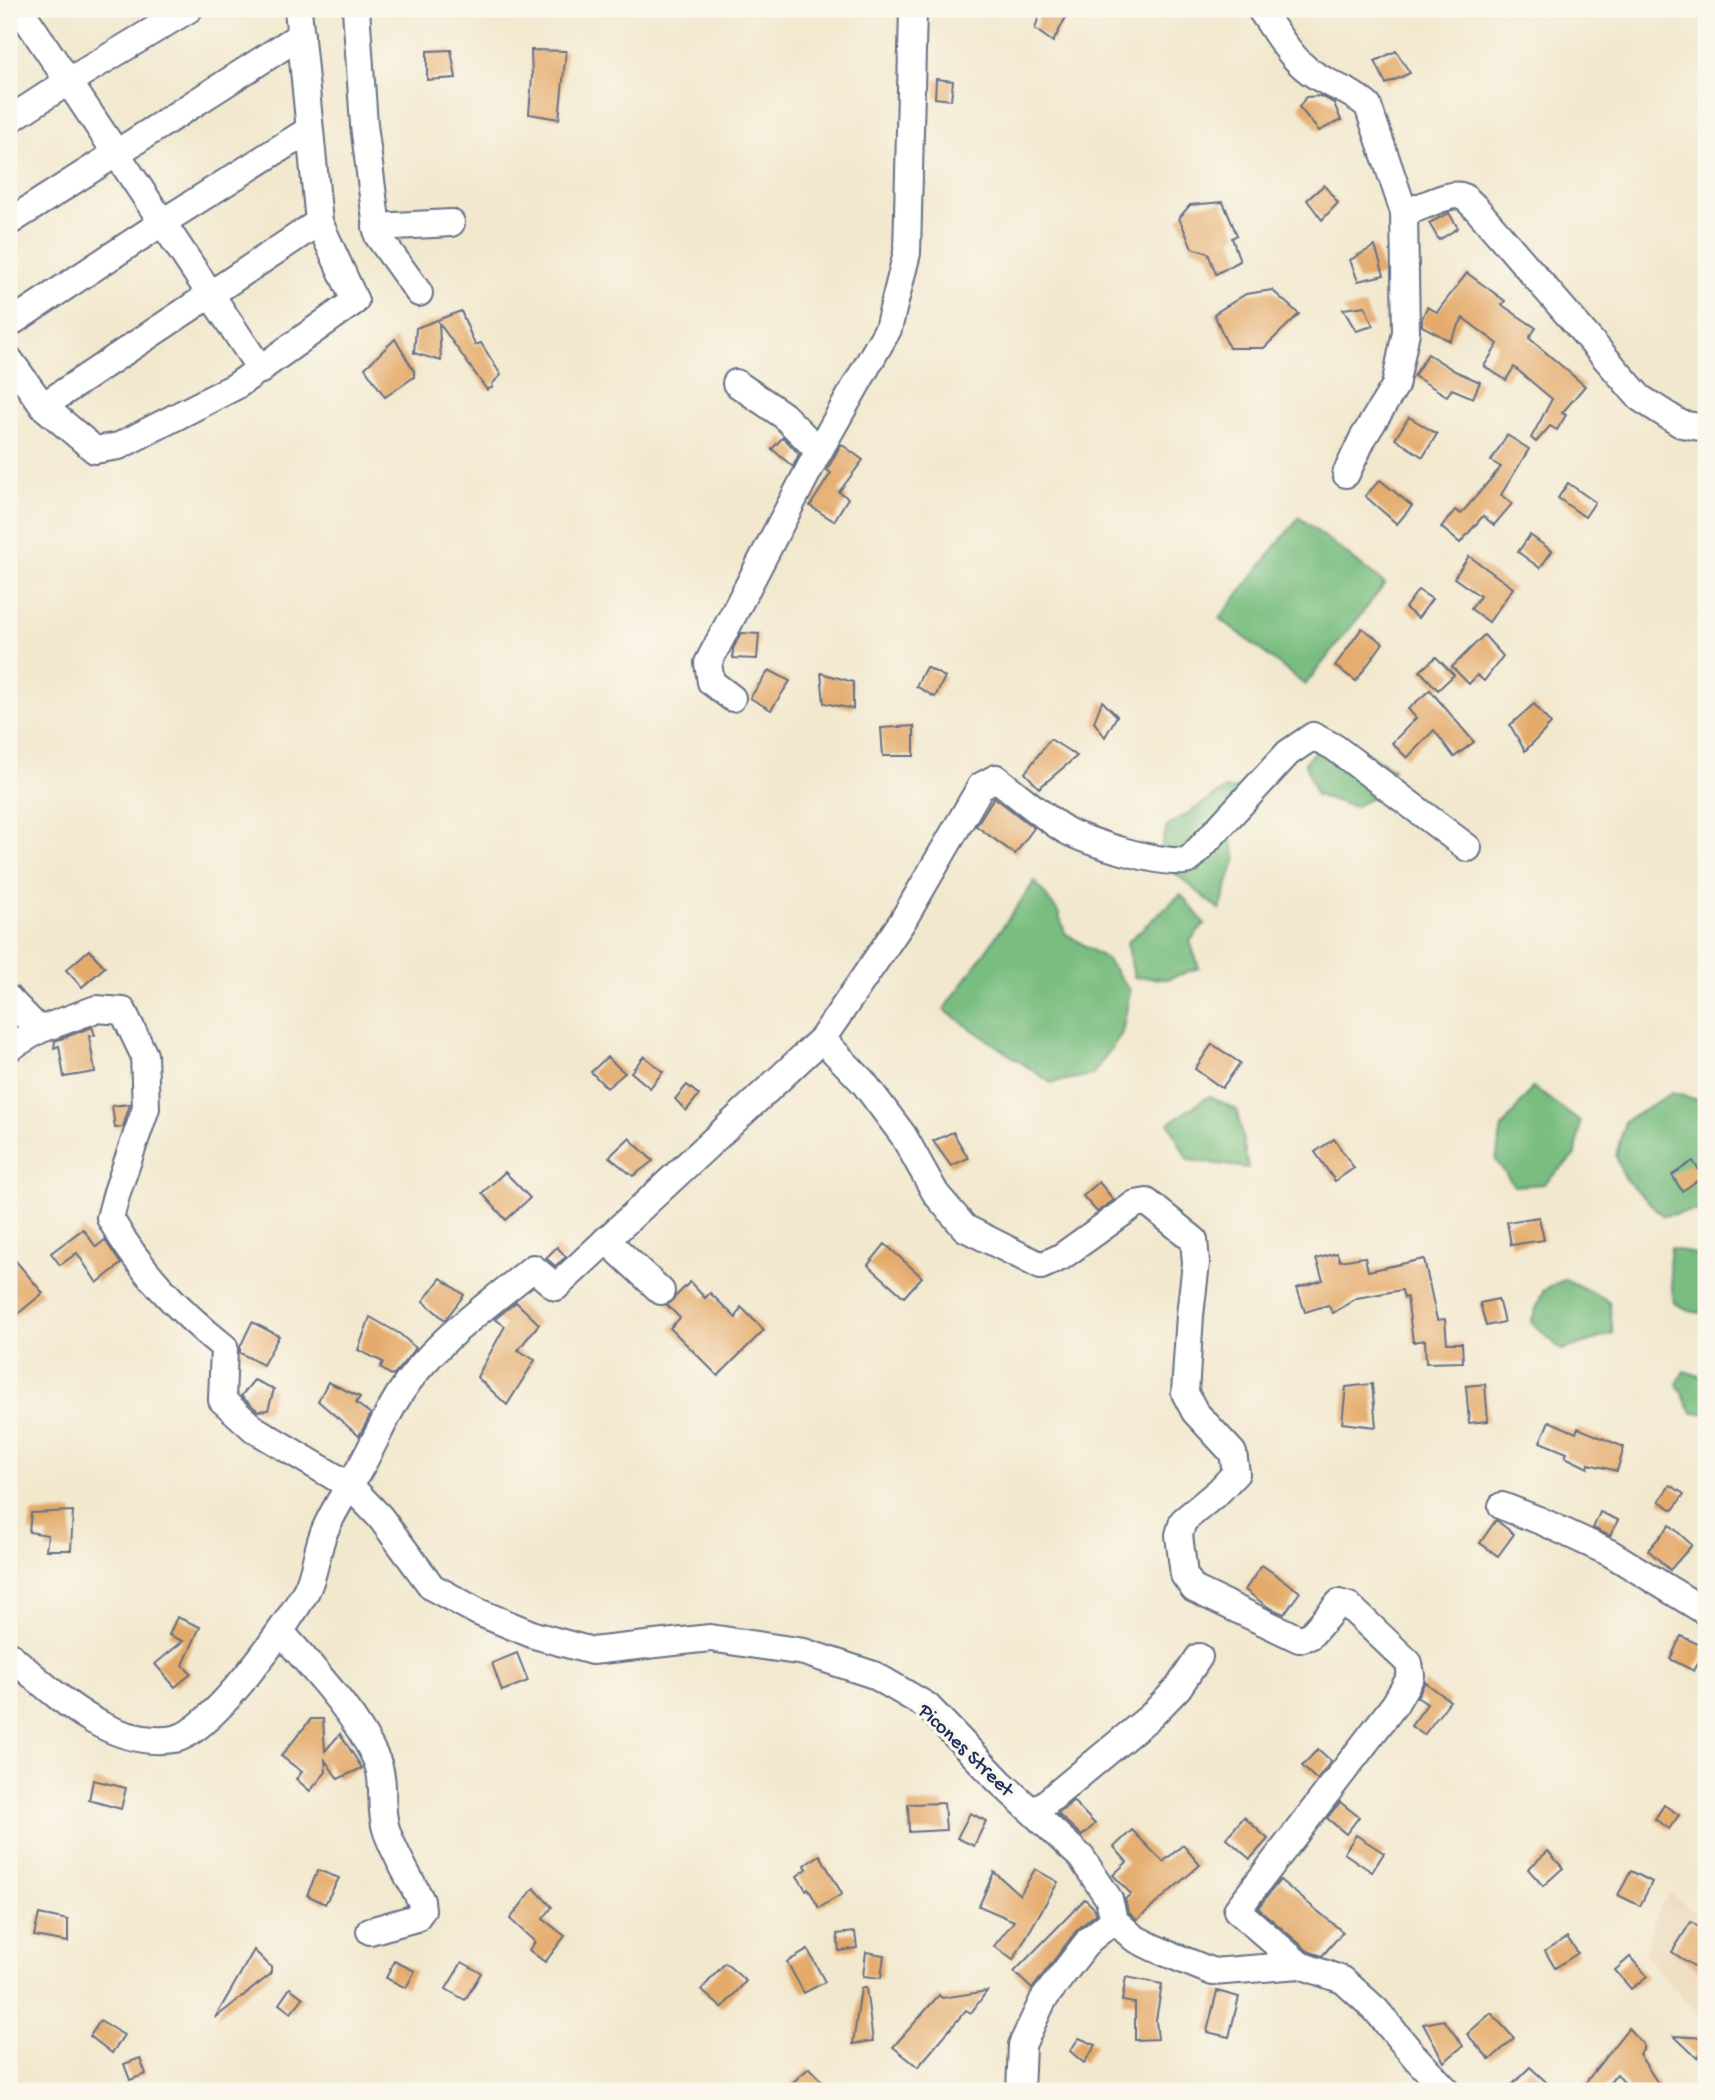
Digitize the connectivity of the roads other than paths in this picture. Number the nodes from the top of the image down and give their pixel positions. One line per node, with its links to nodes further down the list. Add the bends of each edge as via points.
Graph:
1 (20, 9): 7 (street)
2 (188, 9): 7 (street)
3 (356, 9): 16 (street)
4 (913, 9): 25 (street, via 906,253 888,329)
5 (1260, 9): 11 (street, via 1302,66 1368,106)
6 (300, 22): 9 (street); 10 (street)
7 (69, 81): 8 (street); 10 (street)
8 (9, 120)
9 (309, 130): 13 (street); 14 (street)
10 (116, 152): 12 (street); 13 (street)
11 (1404, 212): 24 (street, via 1462,196 1640,398 1681,424); 26 (street, via 1406,332 1395,386)
12 (9, 222)
13 (163, 222): 17 (street); 19 (street)
14 (319, 222): 17 (street); 21 (street, via 355,300)
15 (451, 223): 16 (street)
16 (376, 227): 18 (street)
17 (210, 293): 21 (street); 23 (street)
18 (419, 293)
19 (9, 324)
20 (9, 359): 23 (street)
21 (261, 370): 23 (street, via 119,446 95,450)
22 (736, 383): 25 (street, via 783,415)
23 (43, 405)
24 (1706, 428)
25 (819, 451): 27 (street, via 708,663 711,682)
26 (1346, 474)
27 (732, 698)
28 (1468, 848): 31 (street, via 1334,747 1312,736 1288,753 1189,860 1181,863 1137,856 1067,831 996,778 981,786 902,922)
29 (9, 999): 30 (street)
30 (39, 1030): 32 (street); 35 (street, Picones Street, via 96,1009 123,1011 144,1055 146,1108 110,1218 158,1287 224,1347 222,1400 254,1429)
31 (822, 1039): 33 (street); 44 (street, via 904,1135 936,1194 965,1228 1041,1266 1135,1204 1147,1202 1194,1240 1185,1393 1195,1412 1233,1453 1236,1473 1183,1521 1179,1535 1184,1575 1194,1589 1299,1639 1310,1636 1339,1603 1349,1606 1409,1663 1411,1676 1395,1704 1237,1910)
32 (9, 1048)
33 (606, 1240): 34 (street); 35 (street, via 556,1287 533,1268 434,1350 399,1394)
34 (661, 1291)
35 (350, 1486): 38 (street, via 323,1533 308,1588); 41 (street, Picones Street, via 380,1517 432,1587 478,1612 534,1636 592,1651 710,1638 804,1652 874,1675 927,1706)
36 (1502, 1506): 37 (street, via 1610,1553)
37 (1706, 1612)
38 (281, 1632): 39 (street, via 215,1711 189,1734 176,1739 127,1736 99,1724); 43 (street, via 326,1684 377,1761 386,1830 421,1901 416,1918)
39 (9, 1656)
40 (1199, 1657): 41 (street, via 1151,1716)
41 (1035, 1812): 42 (street, Picones Street, via 1081,1857 1108,1899)
42 (1114, 1920): 44 (street, Picones Street, via 1134,1938 1213,1972); 45 (street, via 1089,1940 1043,2000 1022,2045)
43 (370, 1931)
44 (1300, 1965): 46 (street, Picones Street, via 1343,1980 1376,2010)
45 (1020, 2091)
46 (1447, 2091)

